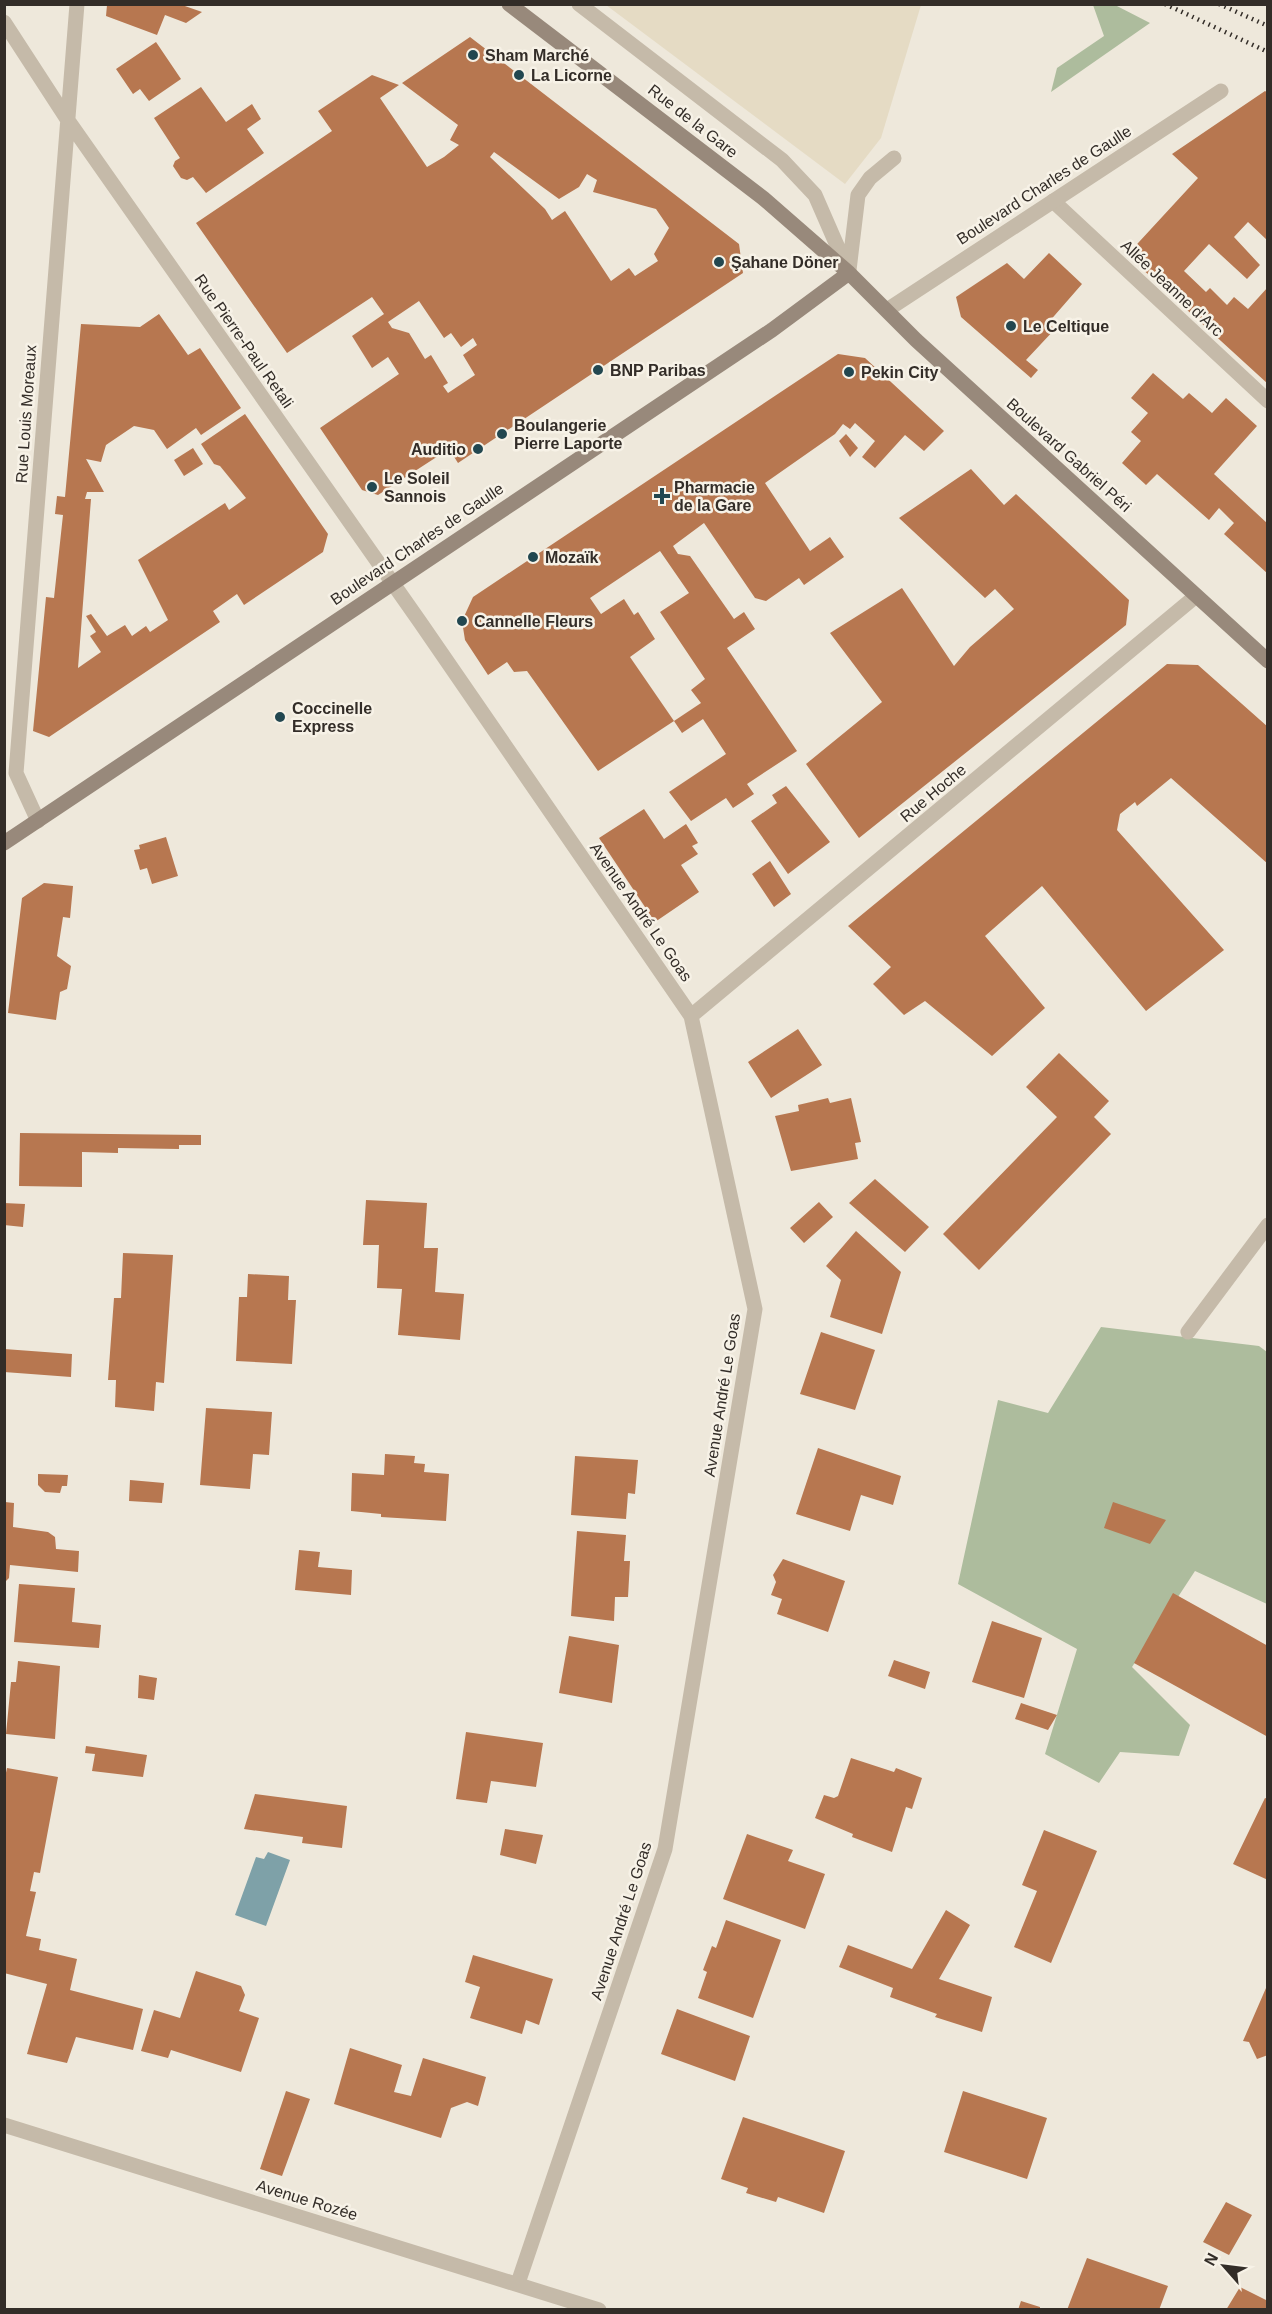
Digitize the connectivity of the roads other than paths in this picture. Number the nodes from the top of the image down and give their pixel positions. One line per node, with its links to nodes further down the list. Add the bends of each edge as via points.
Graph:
1 (76, 4): 6 (street, Rue Louis Moreaux)
2 (509, 4): 9 (main road, Rue de la Gare, via 762,198)
3 (579, 4): 9 (street, via 782,160 815,195)
4 (4, 22): 6 (street, Rue Pierre-Paul Retali)
5 (1221, 91): 8 (street, Boulevard Charles de Gaulle)
6 (67, 119): 12 (street, Rue Pierre-Paul Retali); 15 (street, Rue Louis Moreaux, via 16,773)
7 (894, 158): 9 (street, via 870,178 858,195)
8 (1053, 201): 10 (street, Boulevard Charles de Gaulle); 11 (street, Allée Jeanne d'Arc)
9 (849, 273): 10 (main road, Boulevard Gabriel Péri); 12 (main road, Boulevard Charles de Gaulle, via 772,330)
10 (886, 310): 13 (main road, Boulevard Gabriel Péri)
11 (1268, 401)
12 (392, 583): 15 (main road, Boulevard Charles de Gaulle); 17 (street, Avenue André Le Goas)
13 (1196, 596): 14 (main road, Boulevard Gabriel Péri); 17 (street, Rue Hoche)
14 (1268, 661)
15 (38, 821): 16 (main road, Boulevard Charles de Gaulle)
16 (4, 843)
17 (691, 1016): 21 (street, Avenue André Le Goas, via 755,1309 665,1849)
18 (1268, 1225): 19 (street)
19 (1188, 1332)
20 (4, 2126): 21 (street, Avenue Rozée)
21 (518, 2283): 22 (street, Avenue Rozée)
22 (599, 2310)

